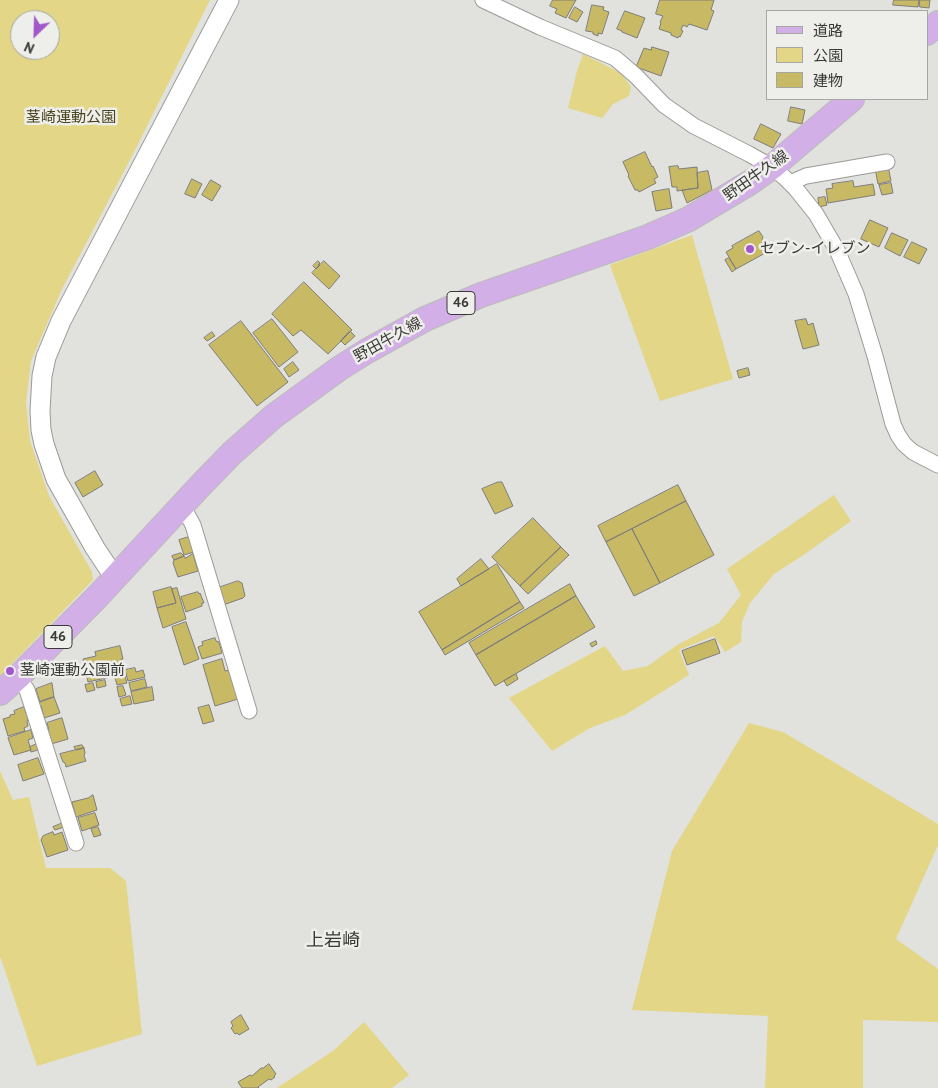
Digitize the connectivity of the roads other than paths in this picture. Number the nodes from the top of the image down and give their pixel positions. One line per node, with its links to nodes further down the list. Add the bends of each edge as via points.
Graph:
1 (229, 0): 11 (street, via 61,321 42,376 41,430 56,480)
2 (483, 0): 7 (street, via 615,58 664,105 694,126)
3 (938, 23): 4 (main road)
4 (928, 32)
5 (851, 100): 7 (main road, 野田牛久線 / 46)
6 (887, 162): 8 (street, via 806,176)
7 (772, 167): 8 (street); 10 (main road, 野田牛久線 / 46, via 689,219 648,237 481,295 425,319 368,351 310,388 260,428)
8 (790, 183): 9 (street, via 816,214 837,250 856,294 898,436 913,452)
9 (938, 465)
10 (181, 507): 11 (main road, 野田牛久線 / 46); 14 (street, via 193,525)
11 (115, 578): 12 (main road, 野田牛久線 / 46)
12 (18, 677): 13 (main road, 野田牛久線 / 46); 15 (street, via 27,690)
13 (0, 693)
14 (249, 711)
15 (76, 843)

